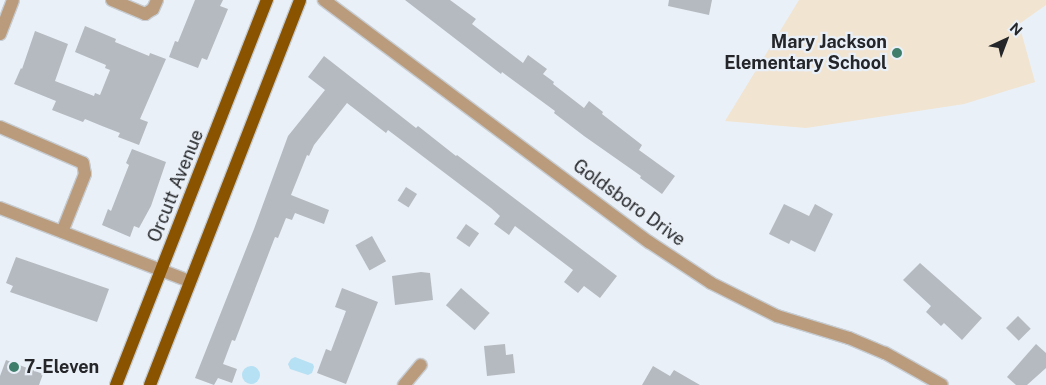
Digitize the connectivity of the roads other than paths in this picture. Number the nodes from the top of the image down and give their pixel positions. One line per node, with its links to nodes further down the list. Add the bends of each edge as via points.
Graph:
1 (13, 0): 7 (street)
2 (112, 0): 3 (street, via 145,14 153,9)
3 (157, 0)
4 (266, 0): 11 (main road, Orcutt Avenue)
5 (300, 0): 12 (main road)
6 (324, 0): 17 (street, Goldsboro Drive, via 649,242 712,283 777,316 849,338 885,353)
7 (0, 34)
8 (0, 127): 10 (street, via 83,163 85,174)
9 (0, 208): 10 (street)
10 (62, 232): 11 (street)
11 (161, 270): 12 (street); 14 (main road, Orcutt Avenue)
12 (189, 281): 15 (main road)
13 (421, 365): 16 (street)
14 (116, 385)
15 (150, 385)
16 (404, 385)
17 (942, 385)

